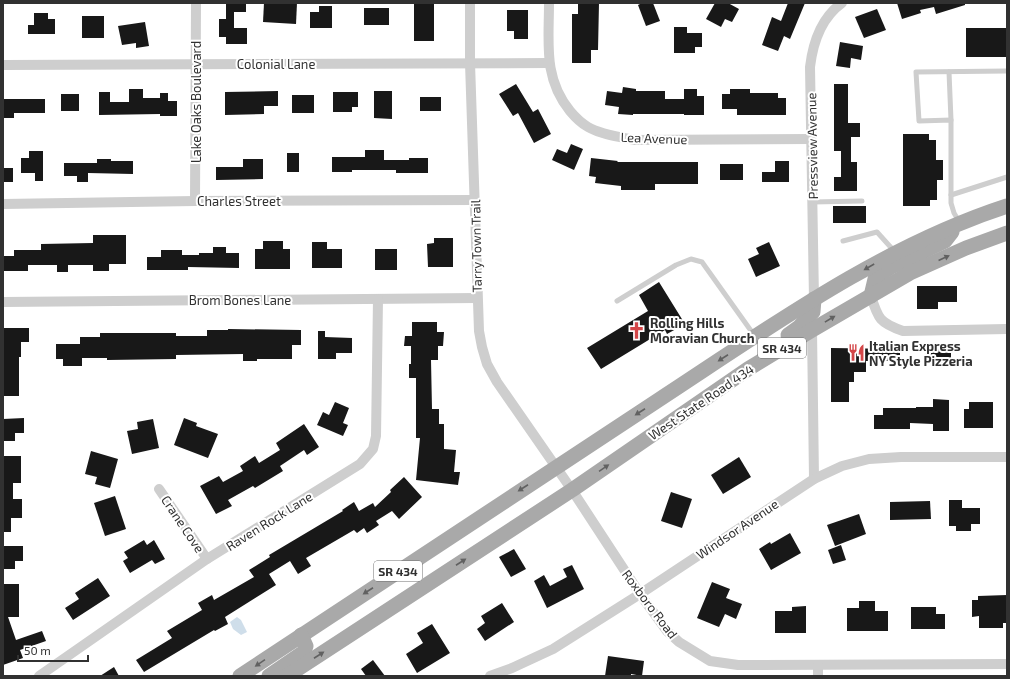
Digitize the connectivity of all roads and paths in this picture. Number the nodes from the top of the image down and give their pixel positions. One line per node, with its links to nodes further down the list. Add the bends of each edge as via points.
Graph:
1 (196, 3): 7 (street, Lake Oaks Boulevard)
2 (470, 3): 5 (street, Tarry Town Trail)
3 (549, 3): 6 (street, Lea Avenue)
4 (842, 3): 12 (street, Pressview Avenue, via 824,22 812,50)
5 (470, 63): 6 (street, Colonial Lane); 7 (street, Colonial Lane); 15 (street, Tarry Town Trail)
6 (549, 63): 12 (street, Lea Avenue, via 557,91 570,111 588,127 609,135 635,140)
7 (196, 64): 8 (street, Colonial Lane); 16 (street, Lake Oaks Boulevard)
8 (3, 65)
9 (1007, 71): 10 (lane)
10 (950, 72): 11 (lane); 11 (lane, via 916,72 919,121)
11 (951, 120): 14 (lane)
12 (811, 138): 17 (street, Pressview Avenue)
13 (1007, 177): 14 (lane)
14 (951, 195): 21 (lane, via 951,203)
15 (475, 200): 16 (street, Charles Street); 26 (street, Tarry Town Trail)
16 (195, 201): 19 (street, Charles Street)
17 (813, 202): 18 (lane); 28 (street, Pressview Avenue)
18 (862, 202)
19 (3, 204)
20 (1007, 206): 21 (main road, SR 434)
21 (959, 224): 24 (main road, SR 434); 25 (main road, via 945,241 882,273 875,279)
22 (1007, 233): 25 (main road, West State Road 434 / SR 434, one-way to 22, via 910,273)
23 (843, 241): 24 (lane, via 877,232)
24 (895, 253): 28 (main road, SR 434, one-way to 28)
25 (871, 296): 31 (main road, West State Road 434 / SR 434, one-way to 25); 32 (street, via 877,315 888,326 904,331)
26 (477, 298): 27 (street, Brom Bones Lane); 36 (street, Tarry Town Trail, via 479,331 487,364)
27 (378, 299): 30 (street, Brom Bones Lane); 40 (street, Raven Rock Lane, via 376,436 373,449 360,464)
28 (814, 299): 33 (main road, SR 434); 34 (main road, via 813,312 799,327 762,352)
29 (617, 301): 33 (lane, via 676,265 692,259 702,262)
30 (3, 302)
31 (812, 330): 34 (main road, West State Road 434 / SR 434); 37 (street)
32 (1007, 330)
33 (755, 337): 36 (main road, SR 434, one-way to 36)
34 (748, 369): 39 (main road, West State Road 434 / SR 434, one-way to 34)
35 (1007, 457): 37 (street, Windsor Avenue, via 869,459 842,466)
36 (556, 467): 39 (street, Roxboro Road); 42 (main road, SR 434, one-way to 42)
37 (814, 479): 41 (street, Windsor Avenue)
38 (159, 489): 40 (street, Crane Cove)
39 (572, 490): 41 (street, Roxboro Road); 48 (main road, West State Road 434 / SR 434, one-way to 39)
40 (207, 560): 45 (street, Raven Rock Lane)
41 (640, 594): 44 (street, Roxboro Road, via 679,642 710,661 738,665); 49 (street, Windsor Avenue, via 553,649)
42 (301, 635): 46 (main road, SR 434, one-way to 46); 47 (main road, via 306,646 304,652)
43 (1007, 664): 44 (street, Roxboro Road)
44 (818, 665): 50 (street)
45 (39, 676)
46 (240, 676)
47 (269, 676)
48 (287, 676)
49 (490, 676)
50 (818, 676)

